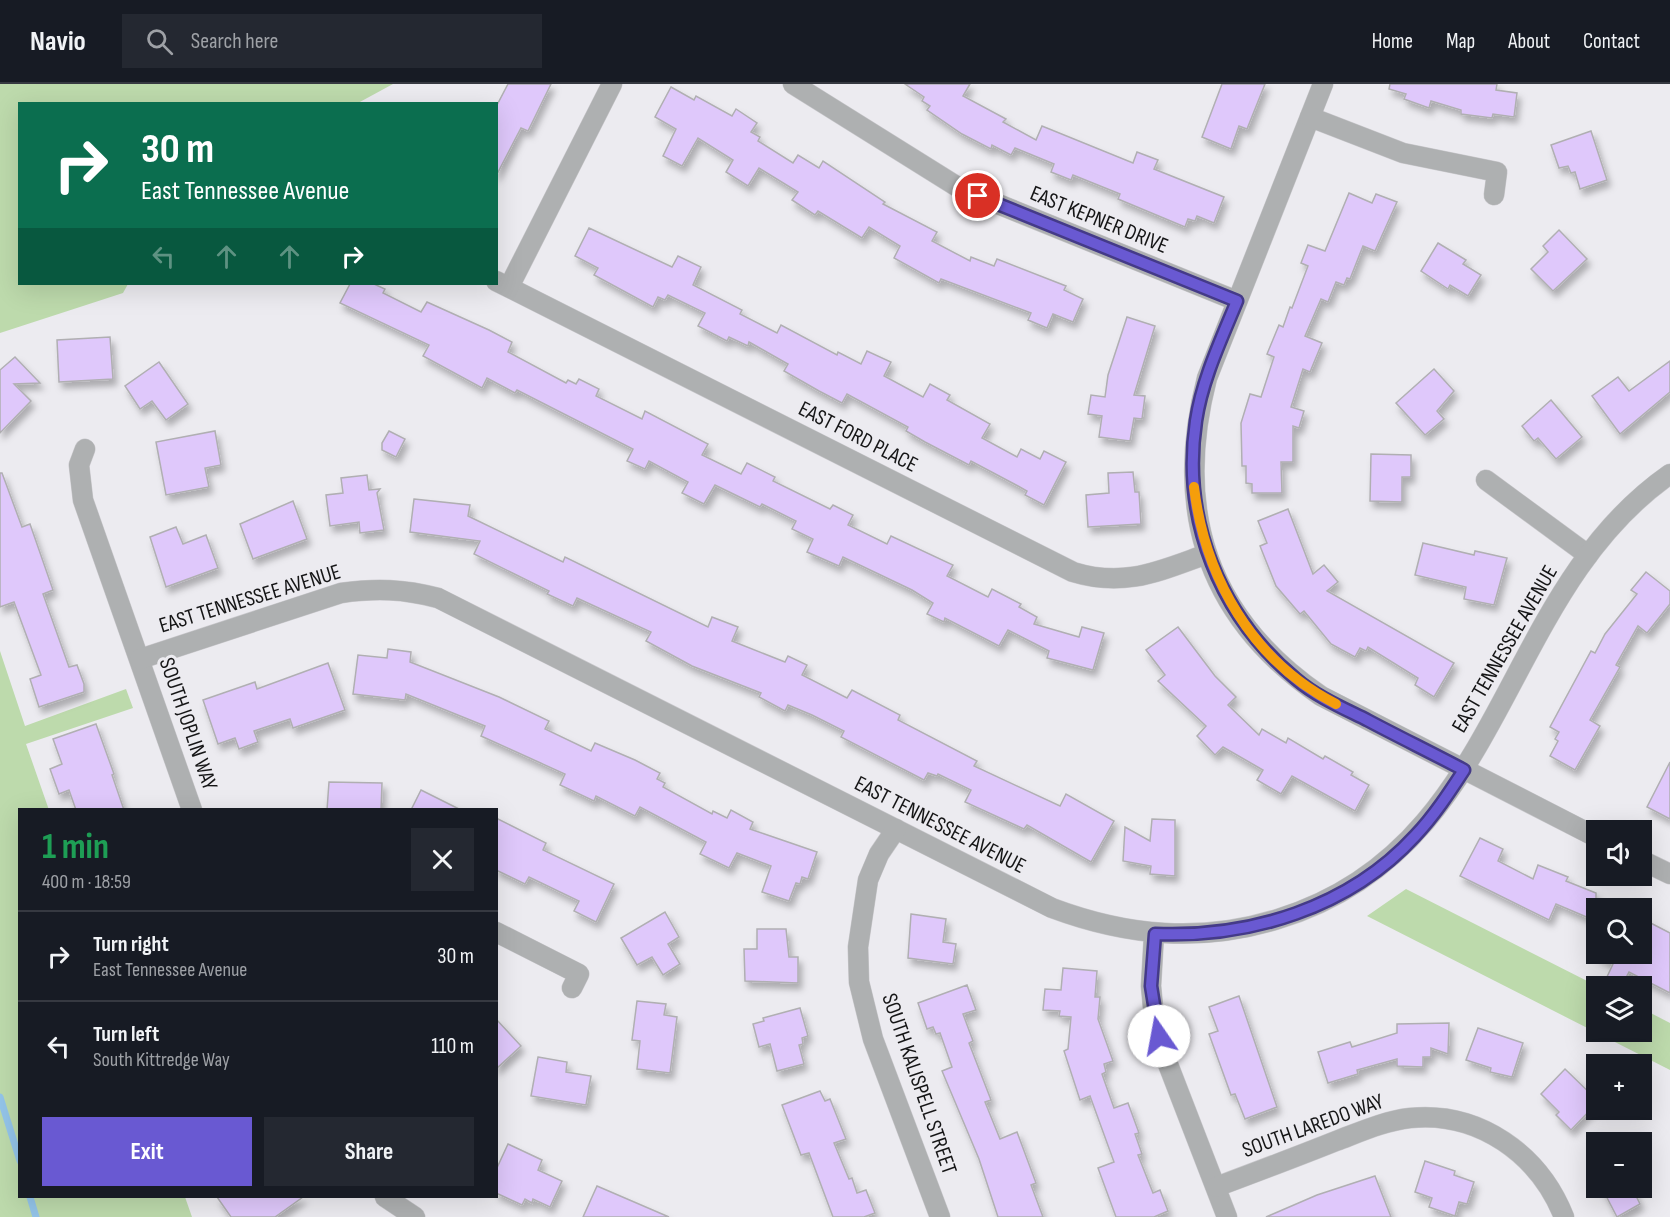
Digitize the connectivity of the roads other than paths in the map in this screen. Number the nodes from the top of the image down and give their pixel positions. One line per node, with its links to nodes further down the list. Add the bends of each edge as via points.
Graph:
1 (612, 84): 6 (street)
2 (793, 84): 7 (street, EAST KEPNER DRIVE, via 961,189)
3 (1323, 84): 4 (street)
4 (1310, 117): 5 (street, via 1403,153 1497,172); 7 (street)
5 (1494, 195)
6 (503, 284): 11 (street, EAST FORD PLACE, via 1073,572 1094,579 1122,580 1143,577)
7 (1237, 301): 11 (street, via 1207,378 1196,419 1192,476)
8 (85, 449): 13 (street, SOUTH JOPLIN WAY, via 79,465 83,500)
9 (1670, 474): 12 (street, EAST TENNESSEE AVENUE, via 1631,507)
10 (1486, 480): 12 (street, EAST TENNESSEE AVENUE)
11 (1207, 554): 14 (street, via 1224,594 1247,630 1297,680)
12 (1588, 555): 14 (street, EAST TENNESSEE AVENUE)
13 (140, 659): 15 (street, SOUTH JOPLIN WAY); 16 (street, EAST TENNESSEE AVENUE, via 341,594 373,588 406,590 438,598)
14 (1464, 770): 17 (street); 21 (street, EAST TENNESSEE AVENUE, via 1414,838 1389,861 1331,899 1252,927 1207,934)
15 (191, 808)
16 (896, 829): 21 (street, EAST TENNESSEE AVENUE, via 1052,908 1116,928); 26 (street, SOUTH KALISPELL STREET, via 868,880 858,947 859,982 873,1039)
17 (1586, 832)
18 (1652, 865): 19 (street)
19 (1670, 874)
20 (498, 933): 22 (street, via 579,974)
21 (1155, 934): 23 (street, via 1151,986 1154,1018 1164,1054)
22 (572, 988)
23 (1216, 1187): 27 (street); 28 (street, SOUTH LAREDO WAY, via 1387,1122 1432,1117 1463,1122 1505,1141 1548,1184)
24 (386, 1198): 25 (street)
25 (415, 1217)
26 (940, 1217)
27 (1227, 1217)
28 (1564, 1217)

